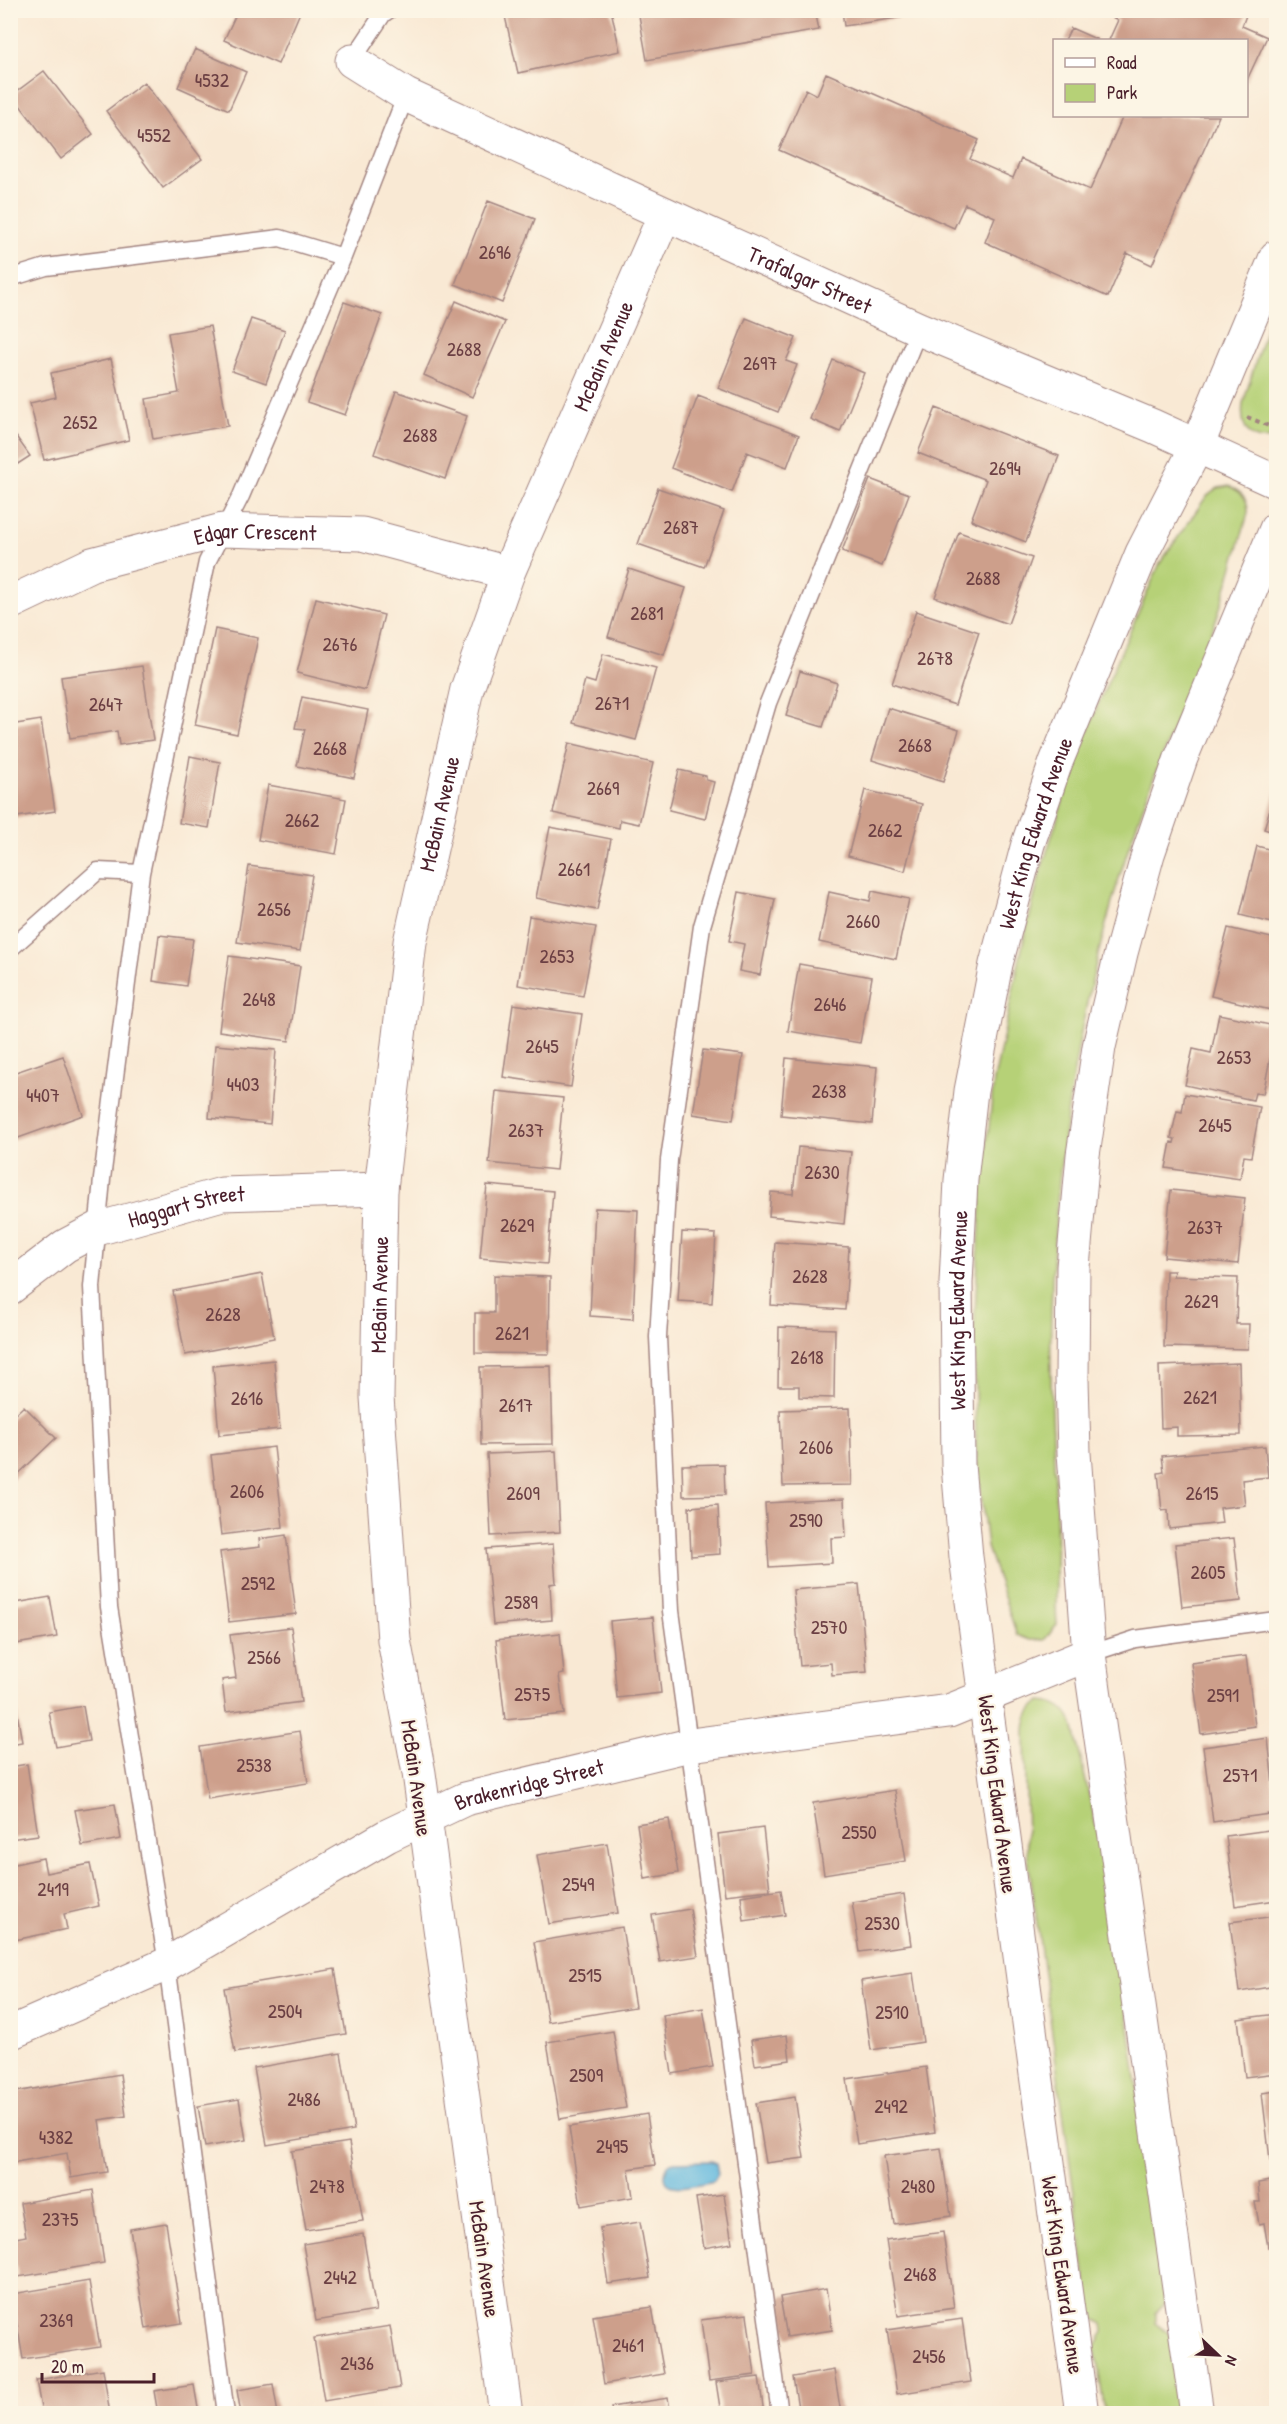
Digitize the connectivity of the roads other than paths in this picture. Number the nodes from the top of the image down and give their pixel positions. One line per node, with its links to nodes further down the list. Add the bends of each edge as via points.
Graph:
1 (389, 10): 2 (lane)
2 (352, 61): 3 (street, Trafalgar Street)
3 (406, 95): 4 (street, Trafalgar Street); 5 (lane)
4 (665, 214): 8 (street, Trafalgar Street); 13 (street, McBain Avenue)
5 (343, 257): 7 (lane, via 280,238 46,267); 12 (lane)
6 (1276, 257): 9 (street, West King Edward Avenue)
7 (10, 278)
8 (919, 329): 9 (street, Trafalgar Street); 23 (lane, via 768,703 702,926 669,1160 658,1337 671,1611)
9 (1197, 446): 10 (street, Trafalgar Street); 22 (street, West King Edward Avenue, via 1142,553 1056,762 1028,844 996,964 971,1091 961,1180 955,1384 966,1557)
10 (1276, 482)
11 (1276, 529): 21 (street, via 1181,758 1148,854 1099,1047 1083,1155 1073,1267 1074,1453)
12 (224, 530): 13 (street, Edgar Crescent, via 362,534); 14 (street, Edgar Crescent, via 92,564); 15 (lane, via 207,562)
13 (508, 573): 17 (street, McBain Avenue, via 467,689 410,942)
14 (10, 603)
15 (141, 873): 16 (lane, via 98,871); 18 (lane)
16 (10, 949)
17 (381, 1189): 18 (street, Haggart Street, via 222,1194); 24 (street, McBain Avenue, via 377,1397 394,1640)
18 (97, 1229): 19 (street, Haggart Street, via 65,1245); 25 (lane, via 92,1287 109,1608)
19 (10, 1288)
20 (1276, 1620): 21 (lane, via 1135,1639)
21 (1089, 1654): 22 (street, Brakenridge Street); 31 (street)
22 (985, 1695): 23 (street, Brakenridge Street, via 949,1711); 30 (street, West King Edward Avenue)
23 (690, 1745): 24 (street, Brakenridge Street, via 465,1799); 29 (lane)
24 (424, 1819): 25 (street, Brakenridge Street, via 387,1836); 28 (street, McBain Avenue)
25 (167, 1964): 26 (street, Brakenridge Street); 27 (lane)
26 (10, 2033)
27 (226, 2414)
28 (506, 2414)
29 (780, 2414)
30 (1082, 2414)
31 (1197, 2414)

